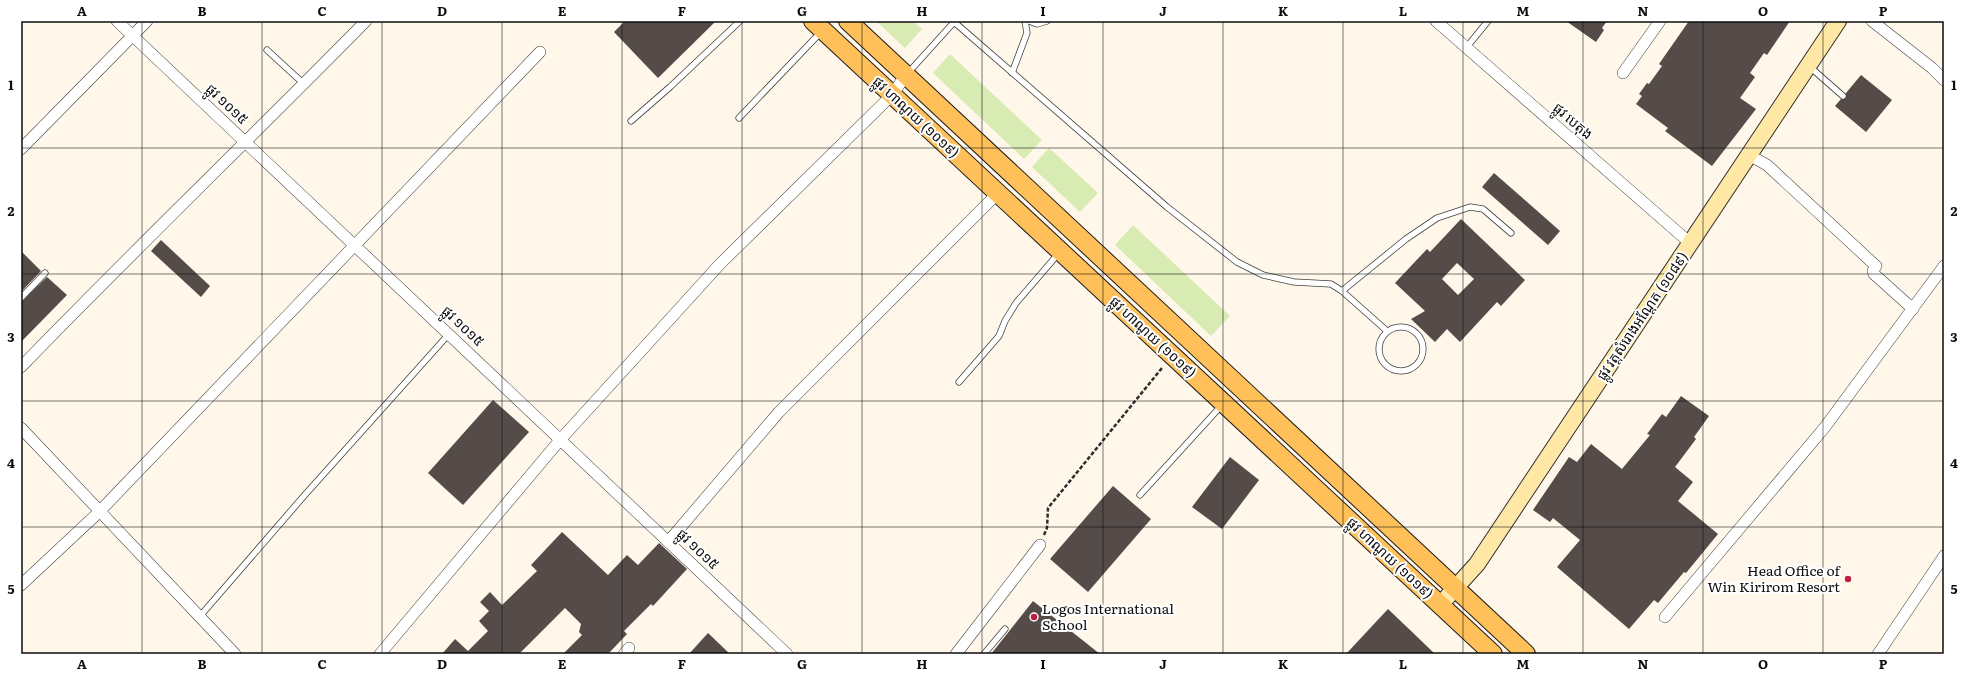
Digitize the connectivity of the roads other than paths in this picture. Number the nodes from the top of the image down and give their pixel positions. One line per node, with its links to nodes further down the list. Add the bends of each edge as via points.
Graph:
1 (117, 21): 16 (street, ផ្លូវ ១០១៥)
2 (147, 21): 16 (street)
3 (366, 21): 25 (street)
4 (740, 21): 29 (lane)
5 (848, 21): 23 (main road, ផ្លូវ ហាណូយ (១០១៩))
6 (954, 21): 21 (lane); 23 (lane)
7 (1026, 21): 21 (lane, via 1027,33)
8 (1029, 21): 9 (lane, via 1037,24)
9 (1047, 21)
10 (1436, 21): 17 (street, ផ្លូវ បេតុង)
11 (1488, 21): 17 (lane)
12 (1660, 21): 22 (street)
13 (1838, 21): 20 (main road, ផ្លូវ វត្តសំរោងអណ្ដែត (១០៨៩))
14 (1872, 21): 24 (street)
15 (818, 26): 26 (main road, ផ្លូវ ហាណូយ (១០១៩)); 28 (lane)
16 (133, 36): 30 (street, ផ្លូវ ១០១៥); 31 (street)
17 (1466, 48): 35 (street, ផ្លូវ បេតុង)
18 (267, 50): 25 (lane)
19 (540, 52): 36 (street)
20 (1808, 66): 27 (lane); 32 (main road, ផ្លូវ វត្តសំរោងអណ្ដែត (១០៨៩))
21 (1012, 73): 40 (lane, via 1167,207 1237,262 1263,275 1294,282 1331,284)
22 (1624, 74)
23 (906, 75): 26 (street); 56 (main road, ផ្លូវ ហាណូយ (១០១៩))
24 (1944, 80)
25 (304, 84): 30 (street)
26 (892, 95): 33 (main road, ផ្លូវ ហាណូយ (១០១៩)); 49 (street, via 720,264)
27 (1843, 96)
28 (739, 118)
29 (631, 121)
30 (246, 143): 36 (street, ផ្លូវ ១០១៥); 45 (street)
31 (21, 149)
32 (1749, 155): 35 (main road, ផ្លូវ វត្តសំរោងអណ្ដែត (១០៨៩)); 42 (street, via 1767,165 1876,266 1874,274)
33 (998, 193): 37 (main road, ផ្លូវ ហាណូយ (១០១៩)); 52 (street, via 779,412)
34 (1511, 233): 40 (lane, via 1483,209 1470,207 1437,218 1406,239)
35 (1690, 244): 56 (main road, ផ្លូវ វត្តសំរោងអណ្ដែត (១០៨៩), via 1477,564)
36 (355, 246): 44 (street, ផ្លូវ ១០១៥); 51 (street)
37 (1060, 251): 46 (lane, via 1016,303 999,336); 47 (main road, ផ្លូវ ហាណូយ (១០១៩))
38 (1944, 266): 42 (street)
39 (45, 273): 41 (lane)
40 (1342, 291): 43 (lane)
41 (21, 298)
42 (1912, 310): 59 (street, via 1824,428)
43 (1387, 331): 43 (lane, via 1393,327 1408,327 1419,335 1424,348 1414,367 1406,370 1392,369 1381,359 1379,344)
44 (449, 334): 49 (street, ផ្លូវ ១០១៥); 58 (lane, via 303,496)
45 (21, 367)
46 (959, 382)
47 (1224, 404): 50 (lane); 57 (main road, ផ្លូវ ហាណូយ (១០១៩))
48 (21, 428): 51 (street)
49 (560, 440): 52 (street, ផ្លូវ ១០១៥); 63 (street)
50 (1140, 495)
51 (99, 512): 55 (street); 58 (street)
52 (668, 542): 64 (street, ផ្លូវ ១០១៥)
53 (1040, 545): 65 (street)
54 (1944, 556): 68 (street)
55 (21, 585)
56 (1455, 588): 57 (main road, ផ្លូវ វត្តសំរោងអណ្ដែត (១០៨៩)); 67 (main road, ផ្លូវ ហាណូយ (១០១៩))
57 (1440, 605): 61 (main road, ផ្លូវ ហាណូយ (១០១៩))
58 (201, 615): 62 (street)
59 (1665, 617)
60 (1005, 629): 66 (lane)
61 (1488, 652)
62 (235, 654)
63 (380, 654)
64 (787, 654)
65 (956, 654)
66 (984, 654)
67 (1526, 654)
68 (1878, 654)

